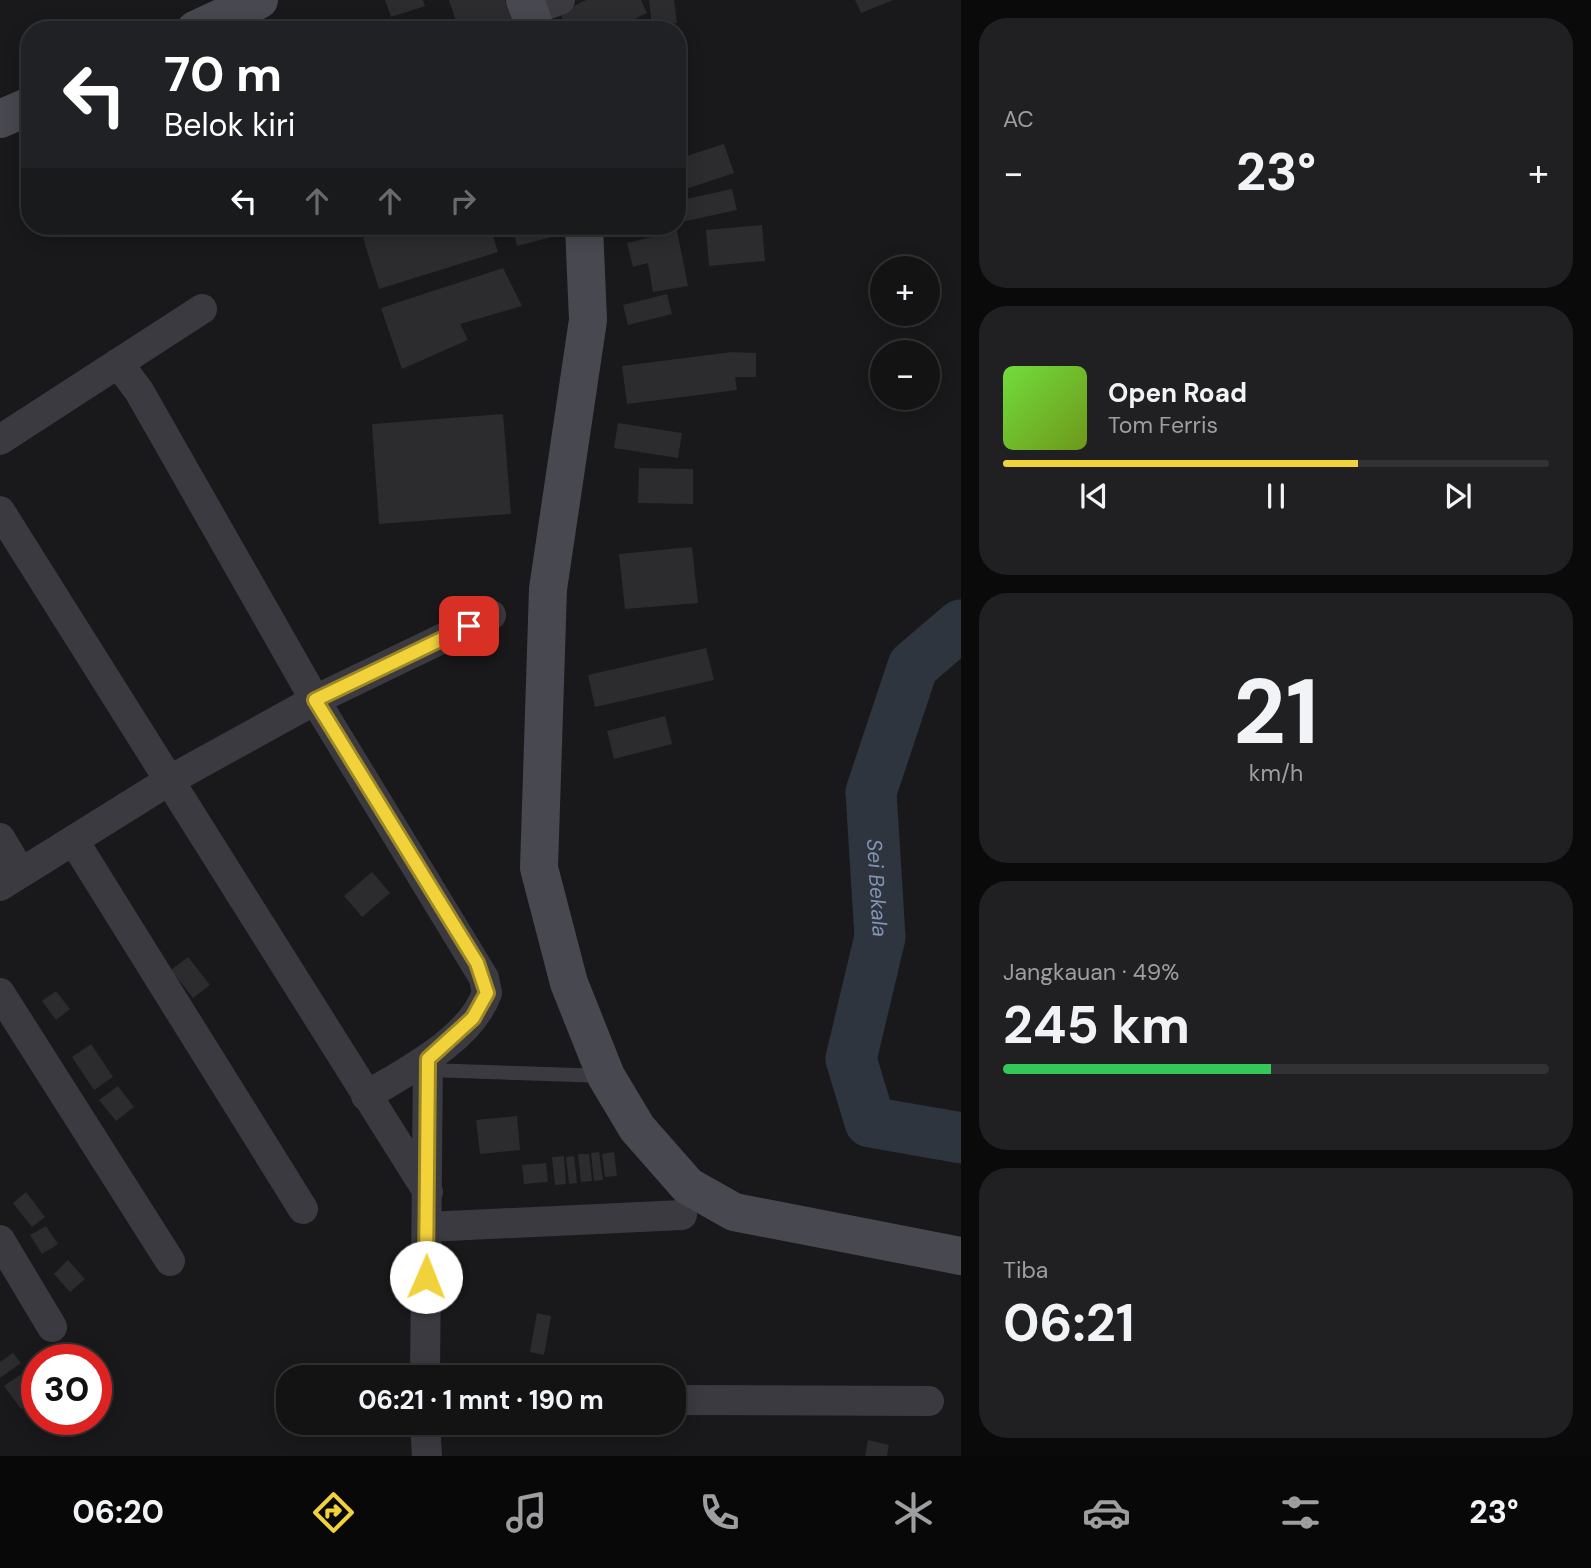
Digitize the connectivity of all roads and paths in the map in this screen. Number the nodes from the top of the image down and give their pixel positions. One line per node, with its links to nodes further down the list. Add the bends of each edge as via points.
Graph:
1 (259, 0): 2 (main road)
2 (214, 21)
3 (21, 110): 4 (main road)
4 (0, 119)
5 (584, 235): 18 (main road, via 588,320 548,589 538,868 569,983)
6 (202, 309): 7 (street)
7 (118, 363): 8 (street); 11 (street, via 139,391)
8 (0, 440)
9 (0, 511): 12 (street)
10 (491, 615): 11 (street)
11 (315, 700): 12 (street); 17 (street, via 484,978 487,993 482,1005)
12 (170, 780): 14 (street); 19 (street)
13 (0, 838): 15 (street)
14 (74, 841): 15 (street); 21 (street)
15 (10, 880)
16 (0, 992): 26 (street)
17 (428, 1065): 18 (lane); 19 (street); 20 (street)
18 (606, 1076): 25 (main road, via 637,1128 688,1186 734,1212)
19 (366, 1096): 20 (street)
20 (428, 1192): 23 (street)
21 (303, 1209)
22 (682, 1215): 23 (street)
23 (427, 1227): 28 (street)
24 (0, 1241): 27 (street)
25 (961, 1256)
26 (170, 1261)
27 (52, 1327)
28 (425, 1365)
29 (686, 1400): 30 (street)
30 (929, 1401)
31 (425, 1435): 32 (street)
32 (426, 1456)

